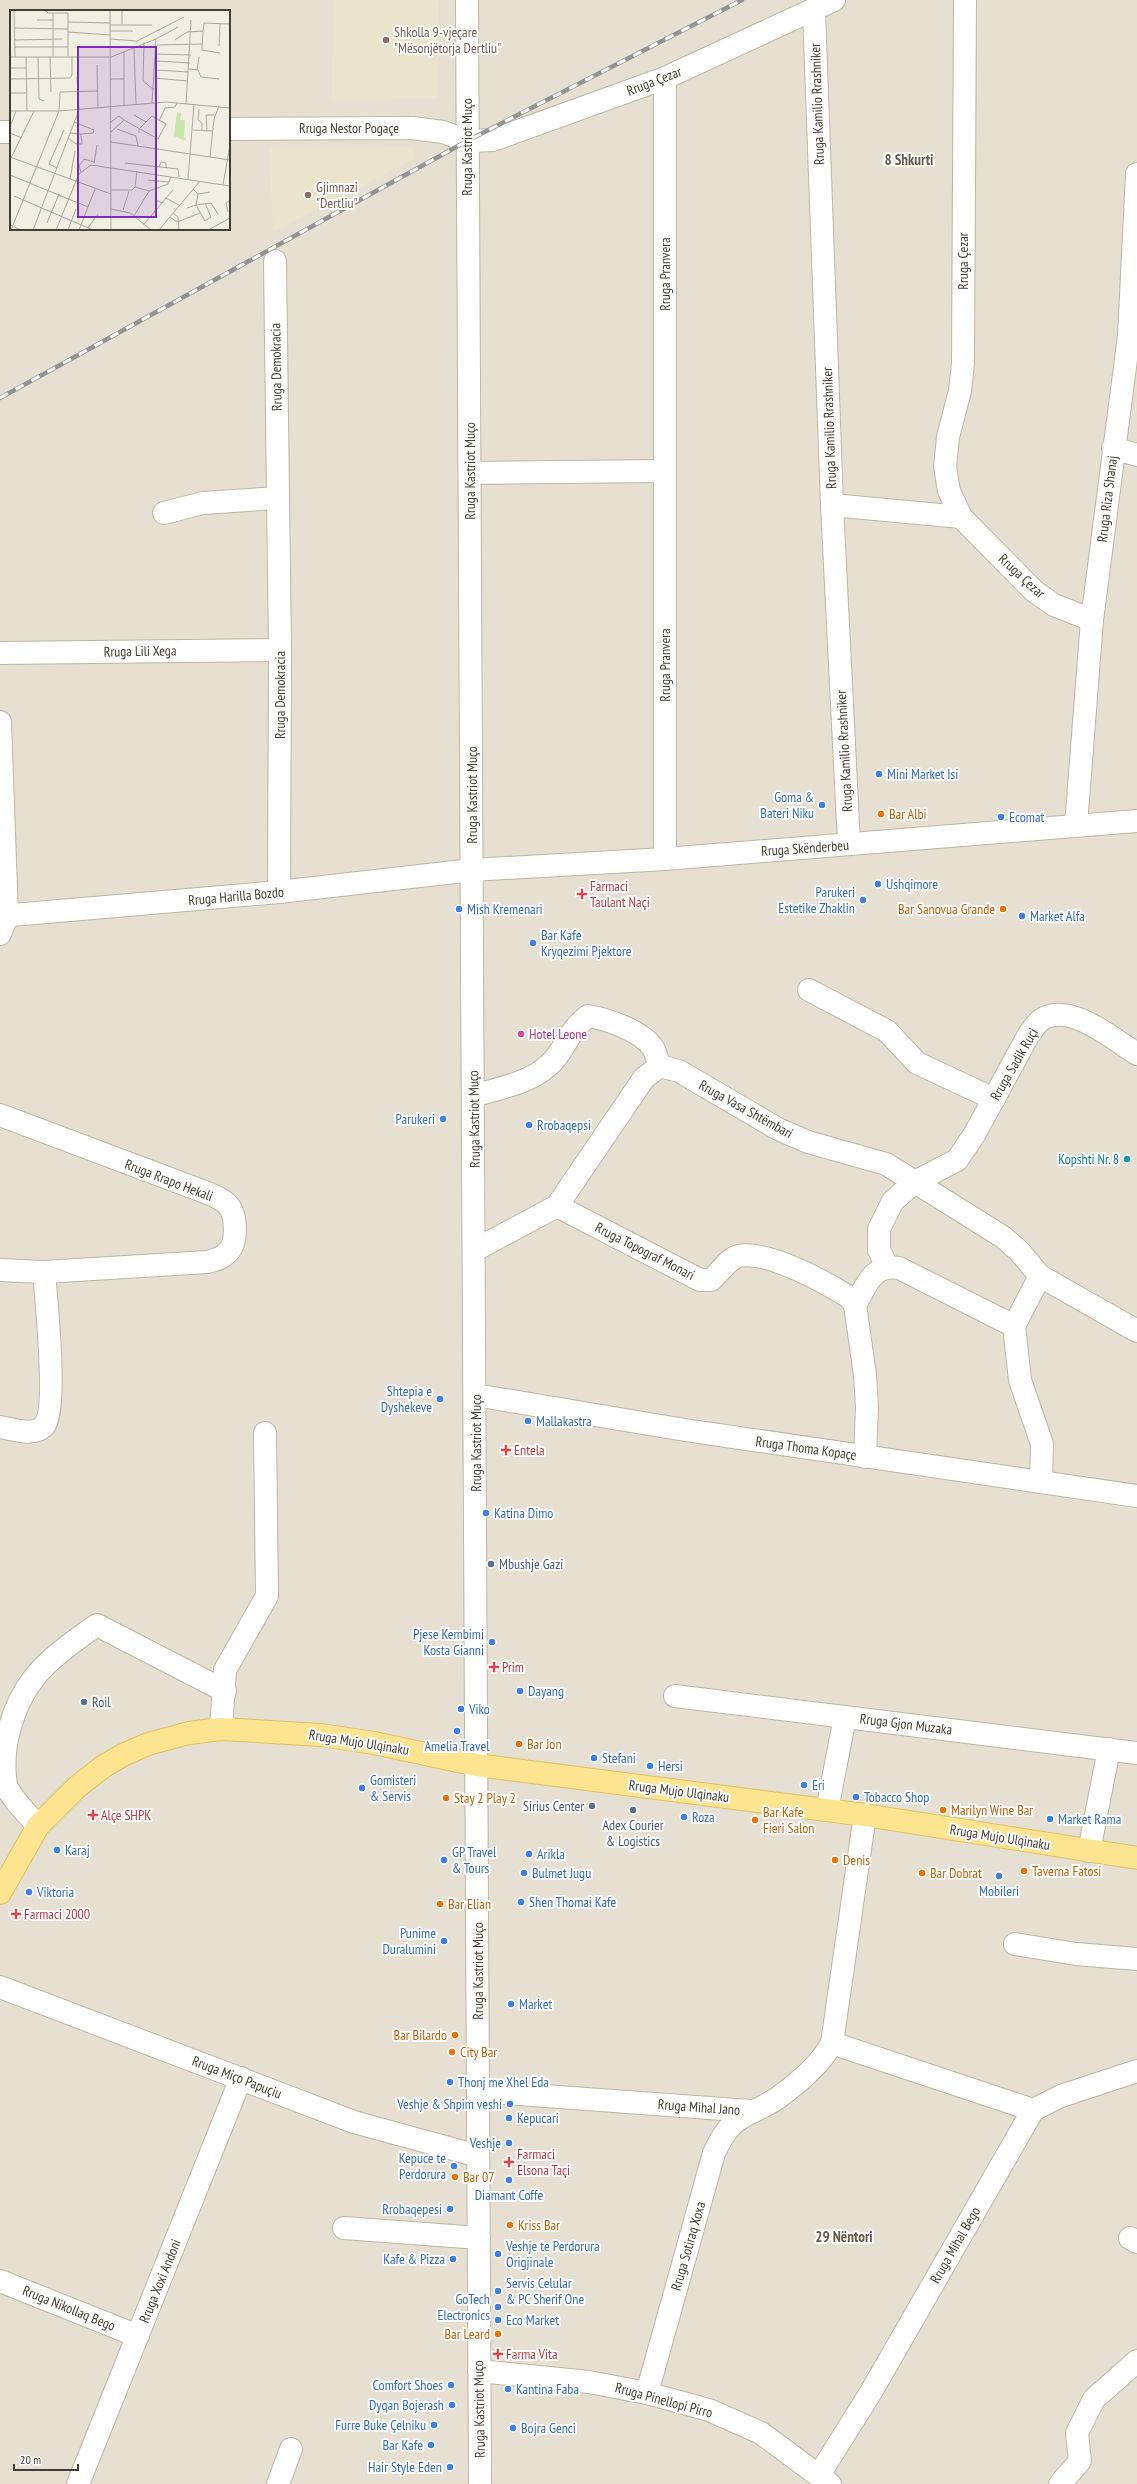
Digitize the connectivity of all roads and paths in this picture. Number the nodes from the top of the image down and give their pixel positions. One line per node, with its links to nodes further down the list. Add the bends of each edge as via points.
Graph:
1 (467, 0): 7 (street, Rruga Kastriot Muço)
2 (834, 0): 4 (street, Rruga Çezar)
3 (965, 0): 19 (street, Rruga Çezar, via 963,363 960,391 948,437 945,467 949,491)
4 (814, 11): 5 (street, Rruga Çezar); 17 (street, Rruga Kamilio Rrashniker)
5 (665, 78): 7 (street, Rruga Çezar, via 506,136 479,142); 14 (street, Rruga Pranvera)
6 (230, 129): 7 (street, Rruga Nestor Pogaçe, via 412,128 443,132)
7 (467, 141): 15 (street, Rruga Kastriot Muço)
8 (1137, 174): 9 (street, Rruga Riza Shanaj)
9 (1136, 209): 11 (street, Rruga Riza Shanaj)
10 (275, 261): 16 (street, Rruga Demokracia)
11 (1133, 337): 12 (street, Rruga Riza Shanaj)
12 (1113, 448): 13 (street); 20 (street, Rruga Riza Shanaj)
13 (1137, 455)
14 (664, 471): 15 (street); 28 (street, Rruga Pranvera)
15 (470, 473): 29 (street, Rruga Kastriot Muço)
16 (277, 498): 18 (street, via 203,503); 21 (street, Rruga Demokracia)
17 (832, 505): 19 (street); 27 (street, Rruga Kamilio Rrashniker)
18 (164, 513)
19 (962, 517): 20 (street, Rruga Çezar, via 1034,591 1054,605)
20 (1092, 620): 26 (street, Rruga Riza Shanaj)
21 (280, 650): 22 (street, Rruga Lili Xega); 30 (street, Rruga Demokracia)
22 (0, 652)
23 (0, 722): 24 (street)
24 (1, 792): 31 (street)
25 (1137, 821): 26 (street, Rruga Skënderbeu)
26 (1076, 825): 27 (street, Rruga Skënderbeu)
27 (848, 844): 28 (street, Rruga Skënderbeu)
28 (665, 859): 29 (street, Rruga Skënderbeu)
29 (472, 870): 30 (street, Rruga Harilla Bozdo); 35 (street, Rruga Kastriot Muço)
30 (279, 892): 31 (street, Rruga Harilla Bozdo)
31 (2, 922)
32 (809, 990): 36 (street, via 887,1031 916,1063)
33 (1137, 1054): 36 (street, Rruga Sadik Ruçi, via 1076,1017 1056,1014 1040,1020 1029,1034)
34 (660, 1066): 35 (street, via 652,1047 640,1036 604,1018 588,1016 576,1025 551,1063 535,1076); 38 (street, Rruga Vasa Shtëmbari, via 679,1071 778,1130 808,1142 844,1150 886,1164); 39 (street, via 644,1078)
35 (474, 1096): 40 (street, Rruga Kastriot Muço)
36 (994, 1099): 38 (street, Rruga Sadik Ruçi, via 957,1160)
37 (0, 1115): 43 (street, Rruga Rrapo Hekali, via 205,1192 227,1204 233,1214 233,1242 229,1252 220,1259 207,1262)
38 (915, 1182): 41 (street, Rruga Sadik Ruçi, via 893,1201 879,1229 879,1250); 44 (street, Rruga Vasa Shtëmbari, via 1003,1237)
39 (557, 1206): 40 (street); 45 (street, Rruga Topograf Monari, via 700,1280 711,1280 727,1263 738,1256 756,1256 798,1271 841,1292)
40 (475, 1250): 48 (street, Rruga Kastriot Muço)
41 (887, 1266): 45 (street, via 874,1274); 46 (street, via 899,1268)
42 (0, 1270): 43 (street, Rruga Rrapo Hekali)
43 (44, 1272): 49 (street, via 51,1392 48,1419 35,1431 26,1432)
44 (1040, 1276): 46 (street); 47 (street, Rruga Vasa Shtëmbari)
45 (855, 1305): 51 (street, via 865,1375)
46 (1014, 1326): 52 (street, via 1020,1380 1042,1444)
47 (1137, 1332)
48 (475, 1395): 51 (street, Rruga Thoma Kopaçe, via 685,1430); 60 (street, Rruga Kastriot Muço)
49 (0, 1426)
50 (265, 1433): 54 (street, via 267,1596 225,1670)
51 (865, 1456): 52 (street, Rruga Thoma Kopaçe)
52 (1041, 1482): 53 (street, Rruga Thoma Kopaçe)
53 (1137, 1496)
54 (225, 1690): 57 (street); 63 (street, via 97,1625 77,1639 34,1677 10,1712 3,1740 1,1760 6,1785)
55 (675, 1696): 56 (street, Rruga Gjon Muzaka)
56 (845, 1717): 58 (street, Rruga Gjon Muzaka); 61 (street)
57 (221, 1729): 60 (main road, Rruga Mujo Ulqinaku, via 321,1734); 63 (main road, Rruga Mujo Ulqinaku, via 189,1733 148,1744 123,1755 77,1788)
58 (1109, 1749): 59 (street, Rruga Gjon Muzaka); 64 (street)
59 (1137, 1752)
60 (477, 1765): 61 (main road, Rruga Mujo Ulqinaku); 73 (street, Rruga Kastriot Muço)
61 (827, 1810): 62 (main road, Rruga Mujo Ulqinaku)
62 (865, 1815): 64 (main road, Rruga Mujo Ulqinaku); 70 (street, Rruga Mihal Jano)
63 (38, 1826): 66 (main road, Rruga Mujo Ulqinaku)
64 (1089, 1851): 65 (main road, Rruga Mujo Ulqinaku)
65 (1137, 1858)
66 (0, 1893)
67 (1015, 1944): 68 (street, via 1076,1954)
68 (1137, 1958)
69 (0, 1987): 72 (street, Rruga Miço Papuçiu)
70 (832, 2043): 74 (street); 75 (street, Rruga Mihal Jano, via 824,2057 802,2078 778,2097)
71 (1137, 2071): 74 (street, via 1061,2096)
72 (241, 2078): 76 (street, Rruga Miço Papuçiu, via 354,2122); 80 (street, Rruga Xoxi Andoni)
73 (478, 2091): 75 (street, Rruga Mihal Jano); 76 (street, Rruga Kastriot Muço)
74 (1033, 2110): 85 (street, Rruga Mihal Bego, via 871,2392)
75 (750, 2111): 83 (street, Rruga Sotiraq Xoxa, via 734,2122 722,2135 714,2153)
76 (478, 2156): 78 (street, Rruga Kastriot Muço)
77 (344, 2228): 78 (street)
78 (479, 2238): 82 (street, Rruga Kastriot Muço)
79 (0, 2281): 80 (street, Rruga Nikollaq Bego)
80 (138, 2336): 86 (street, Rruga Xoxi Andoni)
81 (1137, 2361): 89 (street, via 1094,2399 1077,2433 1080,2461)
82 (479, 2371): 83 (street, Rruga Pinellopi Pirro, via 589,2382); 88 (street, Rruga Kastriot Muço)
83 (647, 2393): 85 (street, Rruga Pinellopi Pirro, via 709,2410 761,2433)
84 (291, 2449): 87 (street)
85 (825, 2480)
86 (78, 2484)
87 (278, 2484)
88 (480, 2484)
89 (1060, 2484)

